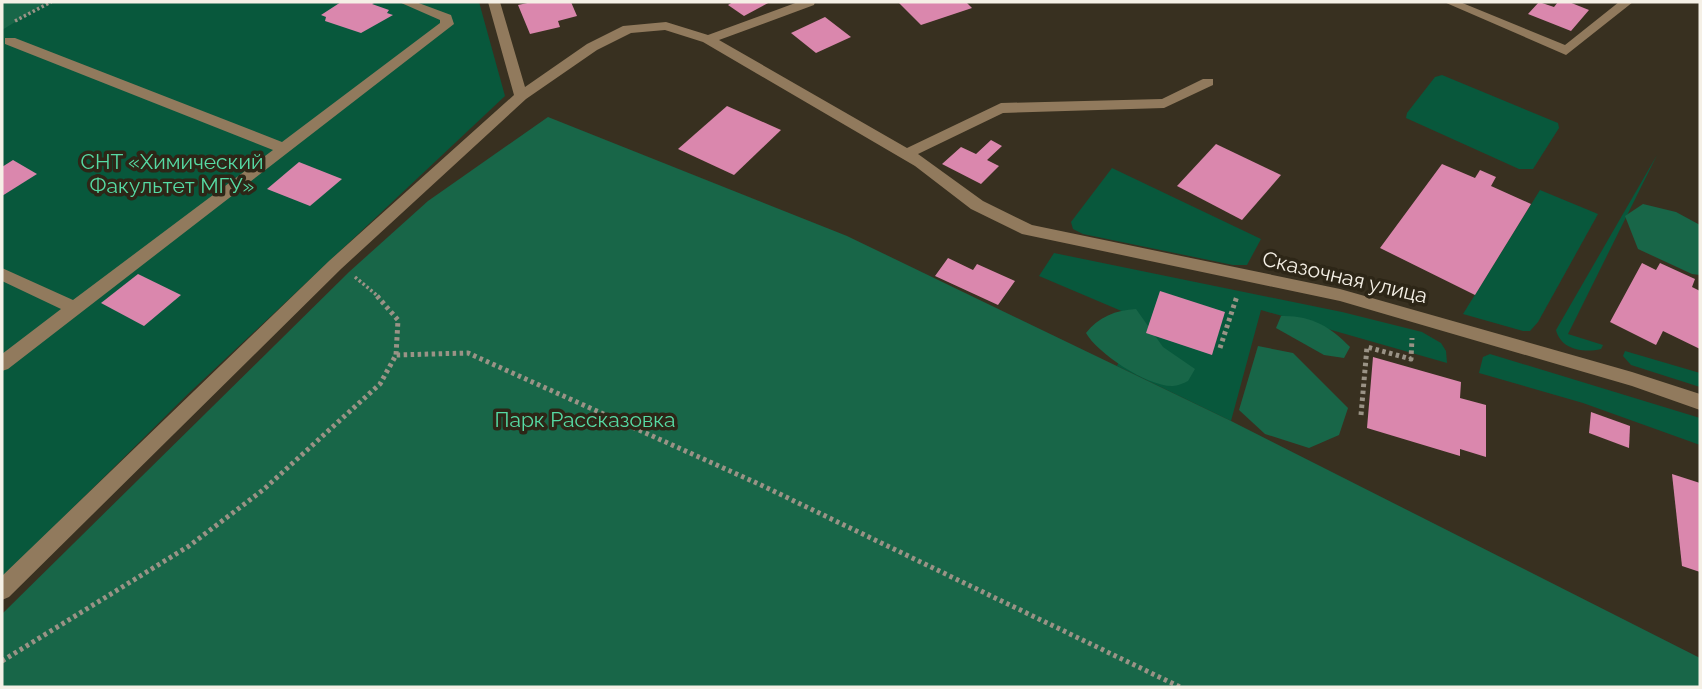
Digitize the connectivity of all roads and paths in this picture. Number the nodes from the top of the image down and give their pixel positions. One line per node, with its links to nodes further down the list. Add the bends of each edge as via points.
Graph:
1 (51, 2): 7 (path)
2 (405, 2): 12 (street, via 439,13 447,24)
3 (494, 2): 11 (street)
4 (809, 2): 8 (street)
5 (1450, 2): 6 (street, via 1566,51)
6 (1627, 2)
7 (14, 21)
8 (708, 39): 11 (street, Сказочная улица, via 666,26 628,29 592,47); 13 (street, Сказочная улица)
9 (9, 41): 12 (street)
10 (1208, 82): 13 (street, via 1164,103 1000,108)
11 (521, 96): 14 (street, Сказочная улица)
12 (283, 148): 17 (street)
13 (906, 154): 22 (street, Сказочная улица, via 977,205 1028,230 1340,295)
14 (335, 265): 20 (path, via 381,299 398,320); 24 (street, Сказочная улица)
15 (2, 274): 17 (street)
16 (1240, 288): 19 (path)
17 (74, 308): 21 (street)
18 (1412, 327): 23 (path, via 1411,359 1367,347)
19 (1220, 348)
20 (396, 355): 25 (path, via 380,384 263,489 189,546); 26 (path, via 468,353 761,485)
21 (2, 364)
22 (1700, 402)
23 (1361, 415)
24 (2, 590)
25 (2, 661)
26 (1180, 687)

